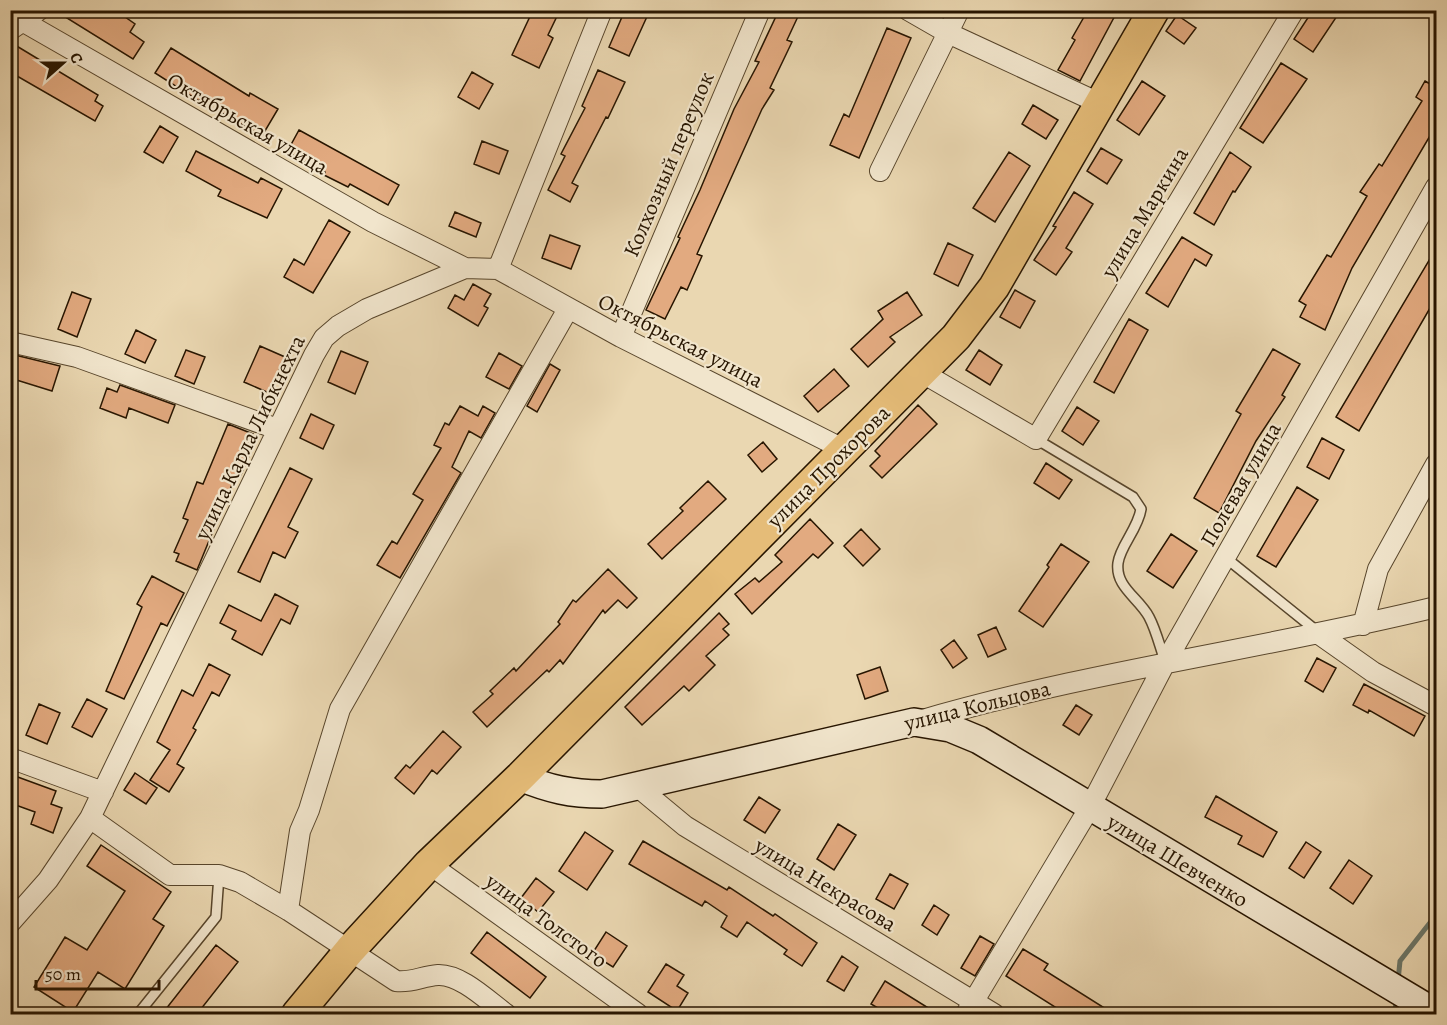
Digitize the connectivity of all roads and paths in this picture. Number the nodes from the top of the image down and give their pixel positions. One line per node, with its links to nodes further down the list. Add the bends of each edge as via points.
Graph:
1 (602, 10): 13 (street)
2 (760, 10): 15 (street, Колхозный переулок)
3 (908, 10): 8 (street)
4 (959, 10): 8 (street)
5 (1154, 10): 9 (main road, улица Прохорова)
6 (1294, 10): 19 (street, улица Маркина)
7 (21, 19): 12 (street, Октябрьская улица, via 373,222)
8 (948, 33): 9 (street); 10 (street)
9 (1099, 103): 17 (main road, улица Прохорова, via 994,286 956,337)
10 (880, 171)
11 (1437, 187): 22 (street, Полевая улица)
12 (465, 268): 13 (street, улица Карла Либкнехта); 18 (street, улица Карла Либкнехта, via 367,309 338,326 324,338)
13 (498, 269): 14 (street, Октябрьская улица)
14 (568, 309): 15 (street, Октябрьская улица); 37 (street, via 340,709 300,831)
15 (621, 337): 20 (street, Октябрьская улица)
16 (10, 342): 18 (street, via 77,357)
17 (921, 372): 19 (street); 20 (main road, улица Прохорова)
18 (277, 429): 32 (street, улица Карла Либкнехта)
19 (1036, 439): 26 (lane, via 1133,497 1142,509 1139,524 1118,560 1117,573 1124,588 1149,617)
20 (845, 450): 30 (main road, улица Прохорова)
21 (1437, 464): 24 (street, via 1378,569)
22 (1226, 558): 25 (lane); 26 (street, Полевая улица)
23 (1437, 607): 24 (street, улица Кольцова)
24 (1363, 625): 25 (street, улица Кольцова)
25 (1319, 634): 26 (street, улица Кольцова); 27 (street, via 1373,672)
26 (1165, 663): 28 (street, улица Кольцова, via 982,702); 33 (street, Полевая улица)
27 (1437, 706)
28 (914, 722): 31 (main road, улица Кольцова); 33 (main road, улица Шевченко, via 950,728 979,740)
29 (10, 758): 32 (street)
30 (520, 777): 31 (main road, улица Кольцова, via 575,794); 35 (main road, улица Прохорова)
31 (638, 787): 40 (street, улица Некрасова, via 685,826)
32 (103, 792): 34 (street, улица Карла Либкнехта)
33 (1090, 807): 40 (street, Полевая улица); 41 (main road, улица Шевченко)
34 (90, 818): 36 (street, via 170,875); 38 (street, улица Карла Либкнехта, via 48,880)
35 (429, 864): 39 (main road, улица Прохорова); 45 (street, улица Толстого)
36 (219, 875): 37 (street, via 240,882); 42 (lane, via 216,916)
37 (288, 910): 39 (street)
38 (10, 923)
39 (350, 950): 43 (main road, улица Прохорова); 44 (street, via 396,981 408,983 441,975 456,979)
40 (970, 1008): 46 (street, улица Некрасова)
41 (1431, 1010)
42 (138, 1014)
43 (297, 1014)
44 (506, 1014)
45 (638, 1014)
46 (994, 1014)

